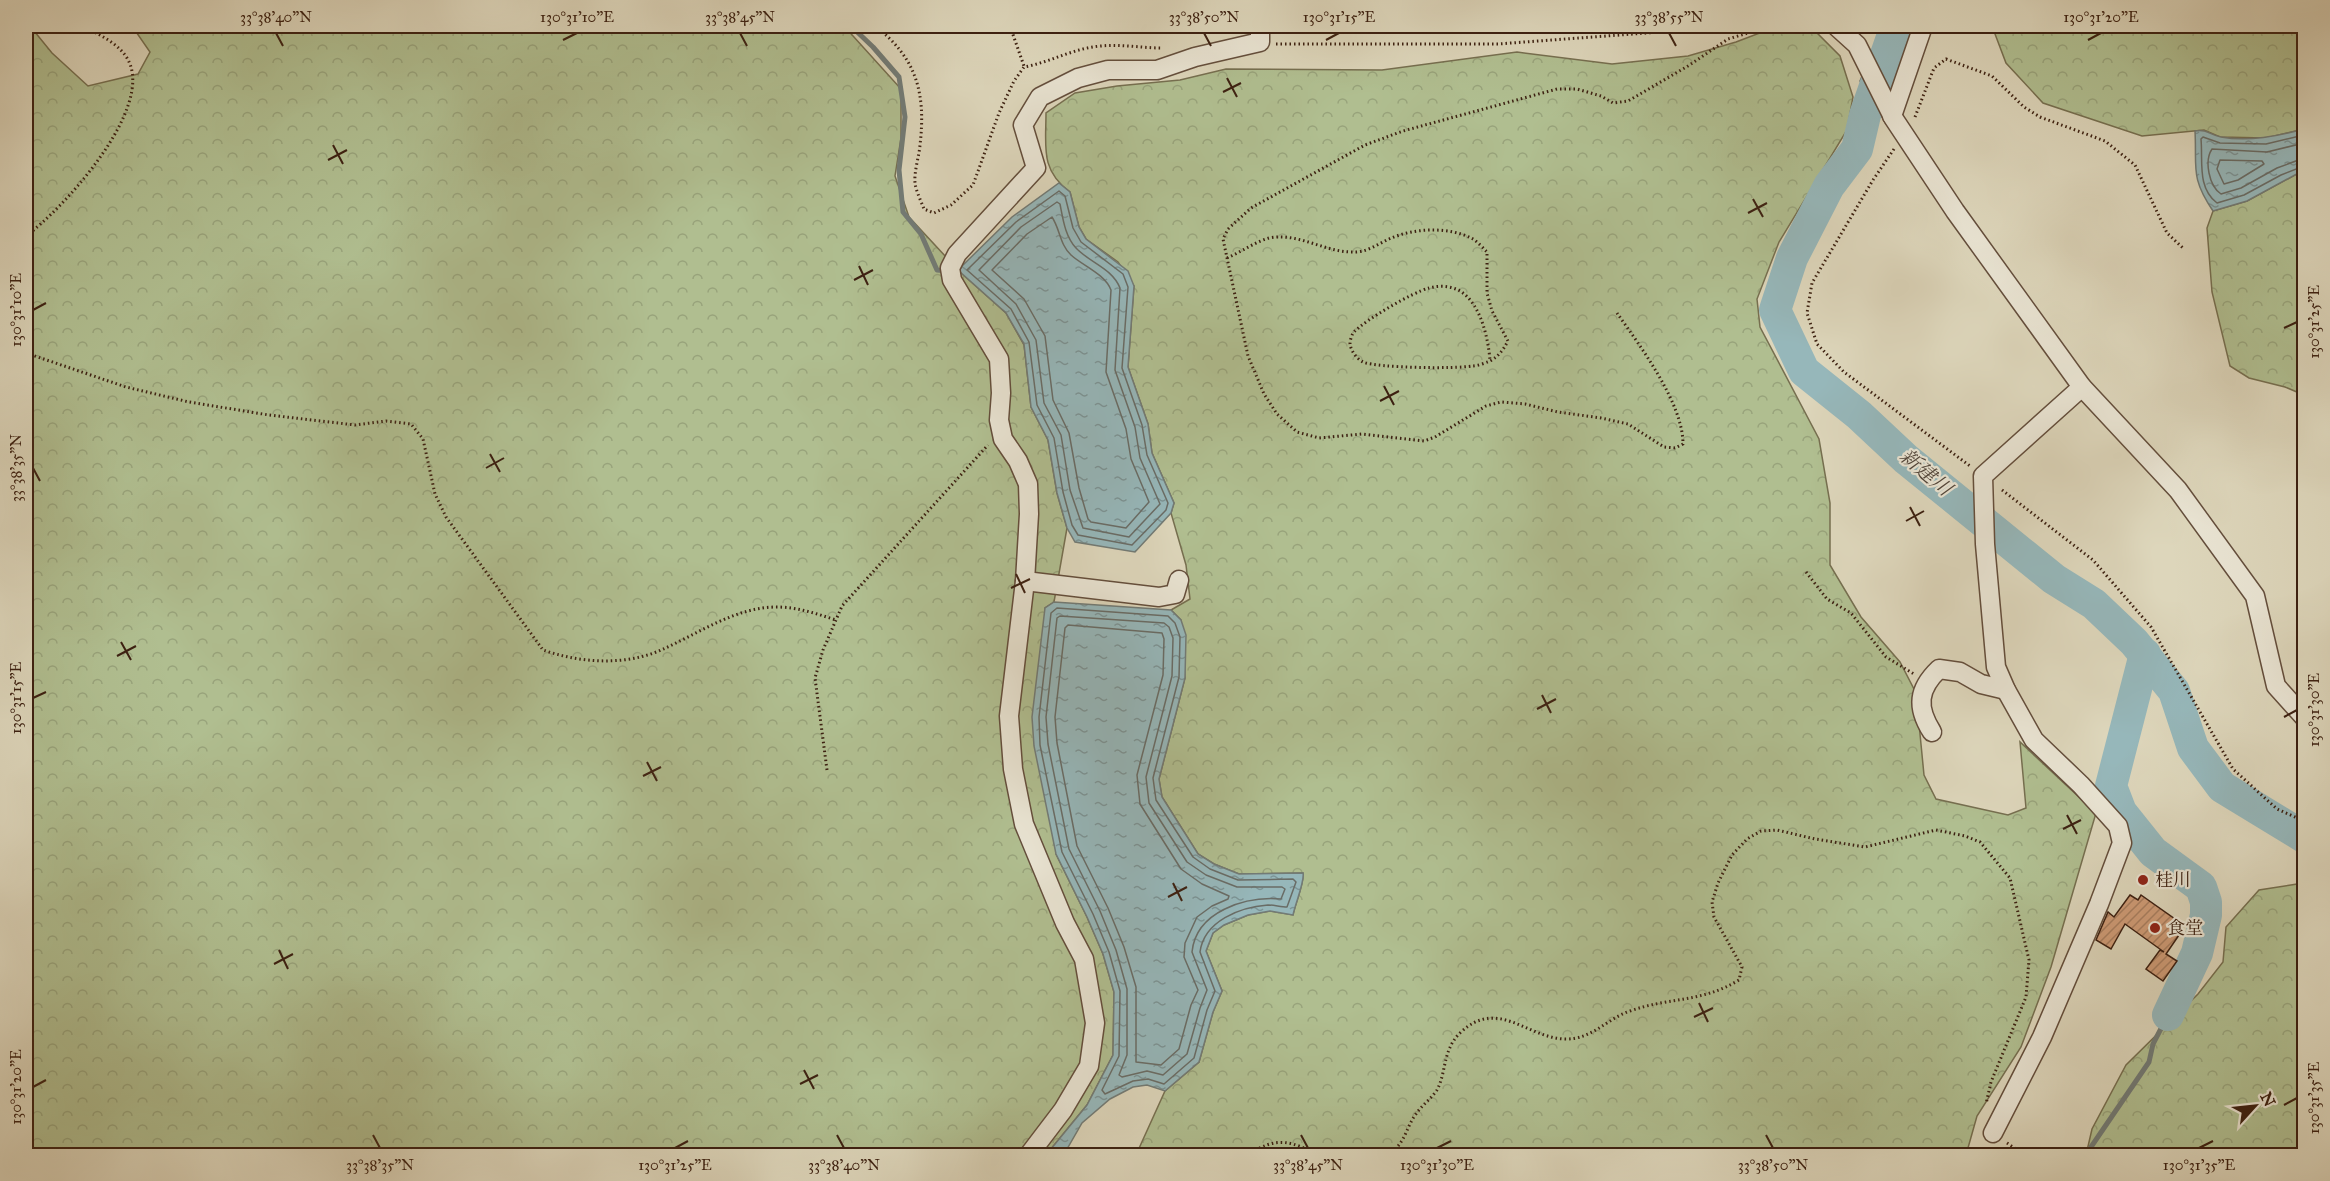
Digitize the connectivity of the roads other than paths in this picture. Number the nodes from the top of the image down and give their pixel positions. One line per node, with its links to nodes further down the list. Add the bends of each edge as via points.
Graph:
1 (1836, 26): 4 (street, via 1857,45)
2 (1923, 26): 4 (street)
3 (1260, 34): 6 (street, via 1157,70 1107,70 1078,78 1040,97 1023,125 1036,168 957,254 950,268 952,280 999,359 999,420 1003,439 1028,484)
4 (1889, 111): 5 (street, via 1955,211)
5 (2082, 387): 8 (street, via 1983,476 1996,667); 9 (street, via 2178,490 2254,596 2276,686)
6 (1025, 580): 7 (street, via 1159,597 1175,594); 12 (street, via 1009,716 1013,769 1023,824 1084,959 1095,1023 1089,1066 1063,1110)
7 (1179, 580)
8 (2006, 690): 10 (street, via 1981,684 1960,672 1939,669 1926,681 1921,699 1925,721); 11 (street, via 2034,740 2118,826 2122,843 2042,1037)
9 (2304, 717)
10 (1932, 732)
11 (1993, 1133)
12 (1028, 1155)

